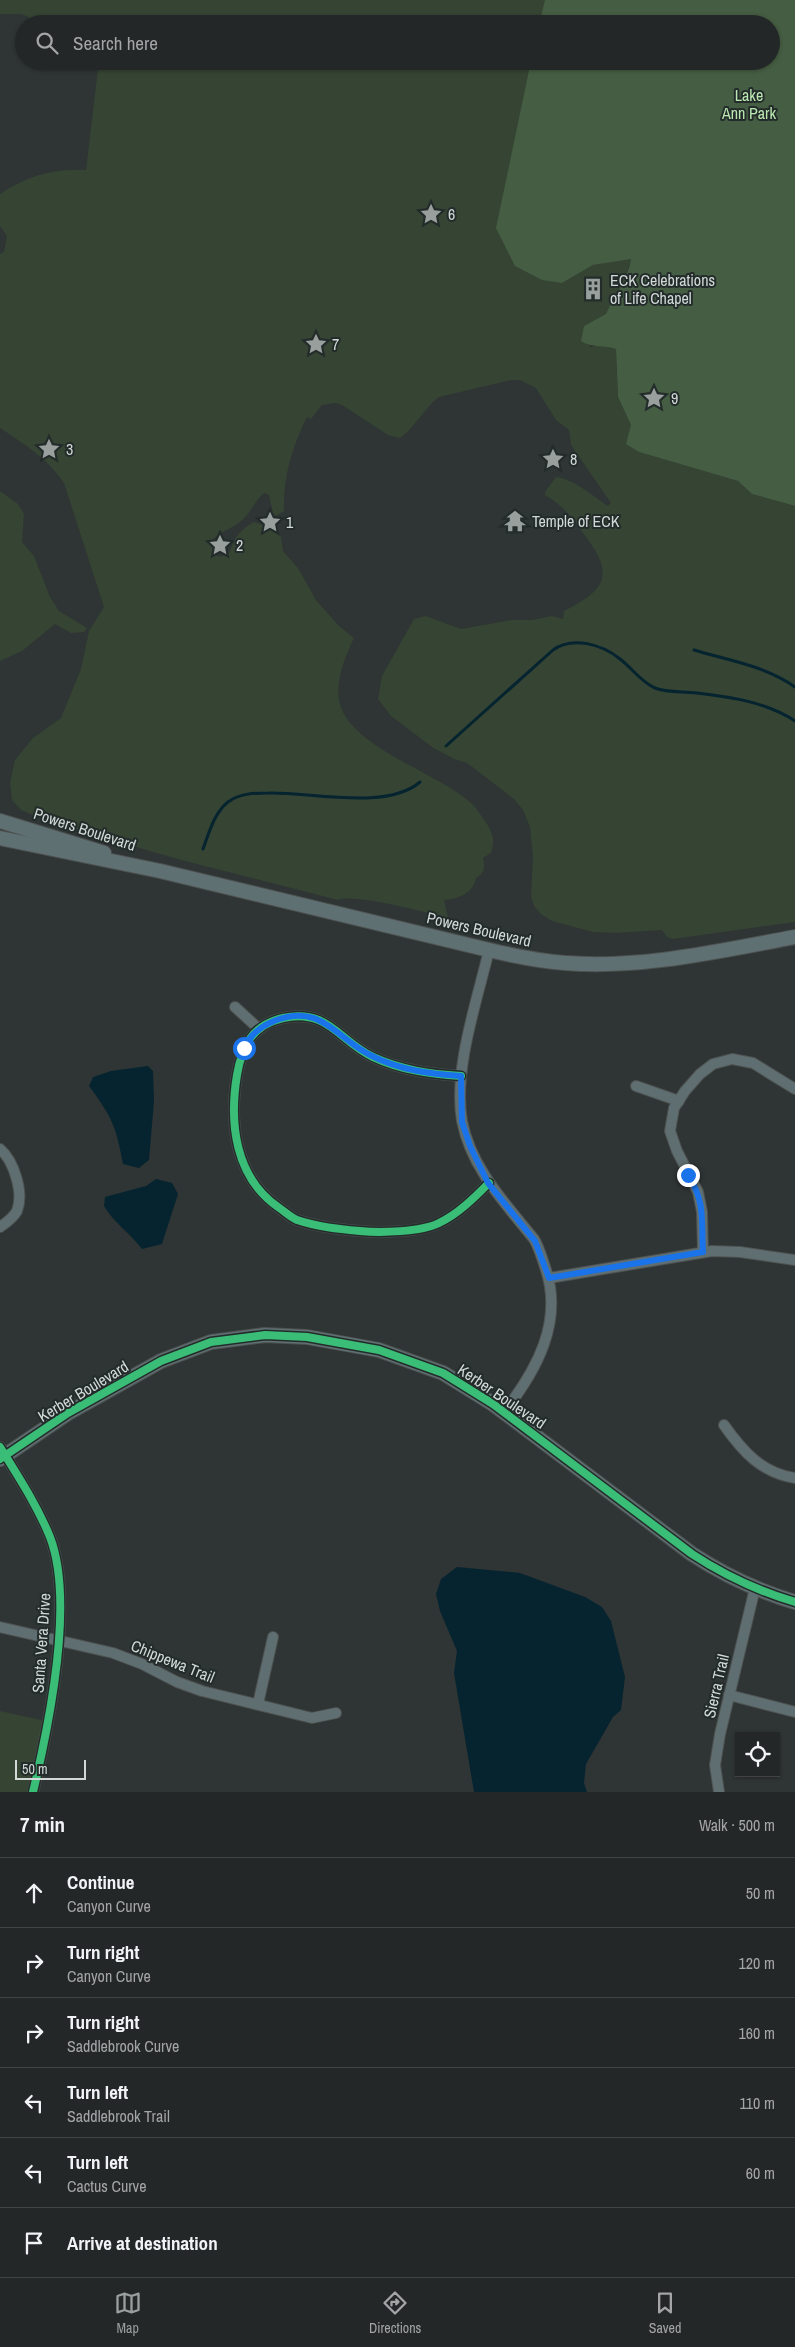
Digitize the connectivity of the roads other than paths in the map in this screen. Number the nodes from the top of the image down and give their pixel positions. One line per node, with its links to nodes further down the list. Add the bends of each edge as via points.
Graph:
1 (0, 821): 3 (main road, Powers Boulevard)
2 (0, 838): 3 (main road, Powers Boulevard)
3 (160, 871): 5 (main road, Powers Boulevard)
4 (795, 937): 5 (main road, Powers Boulevard, via 672,960 617,964 566,963)
5 (489, 950): 8 (street)
6 (235, 1007): 7 (street)
7 (258, 1030): 8 (street, via 282,1018 317,1018 370,1056 430,1074); 13 (street, via 250,1036 238,1068 233,1100 238,1149 250,1178 269,1201 295,1219 325,1228 361,1231 412,1229 438,1224 467,1204)
8 (461, 1076): 13 (street, via 462,1122)
9 (636, 1086): 11 (street)
10 (795, 1089): 11 (street, via 753,1063 732,1059 713,1064 700,1074)
11 (679, 1101): 15 (street, via 674,1108 670,1131 698,1192)
12 (0, 1149): 14 (street, via 12,1164 19,1198 17,1210)
13 (488, 1183): 17 (street, via 535,1241)
14 (0, 1227)
15 (703, 1252): 16 (street, via 740,1252); 17 (street)
16 (795, 1260)
17 (549, 1278): 18 (street, via 552,1306 549,1330 531,1374)
18 (504, 1412): 20 (main road, Kerber Boulevard, via 443,1373 379,1350 307,1336 264,1335 211,1342 161,1361); 22 (main road, Kerber Boulevard, via 692,1554)
19 (724, 1425): 21 (street, via 756,1463 778,1476)
20 (2, 1454): 26 (street, Santa Vera Drive, via 36,1506 51,1539 61,1605)
21 (795, 1478)
22 (755, 1588): 23 (main road, Kerber Boulevard); 27 (street, Sierra Trail)
23 (795, 1602)
24 (0, 1627): 26 (street, Chippewa Trail)
25 (273, 1637): 28 (street)
26 (58, 1642): 28 (street, Chippewa Trail, via 113,1654 202,1691); 31 (street, Santa Vera Drive, via 50,1722)
27 (729, 1695): 29 (street); 32 (street, Sierra Trail, via 715,1765)
28 (258, 1704): 30 (street, Chippewa Trail, via 312,1718)
29 (795, 1712)
30 (336, 1713)
31 (33, 1792)
32 (719, 1792)

